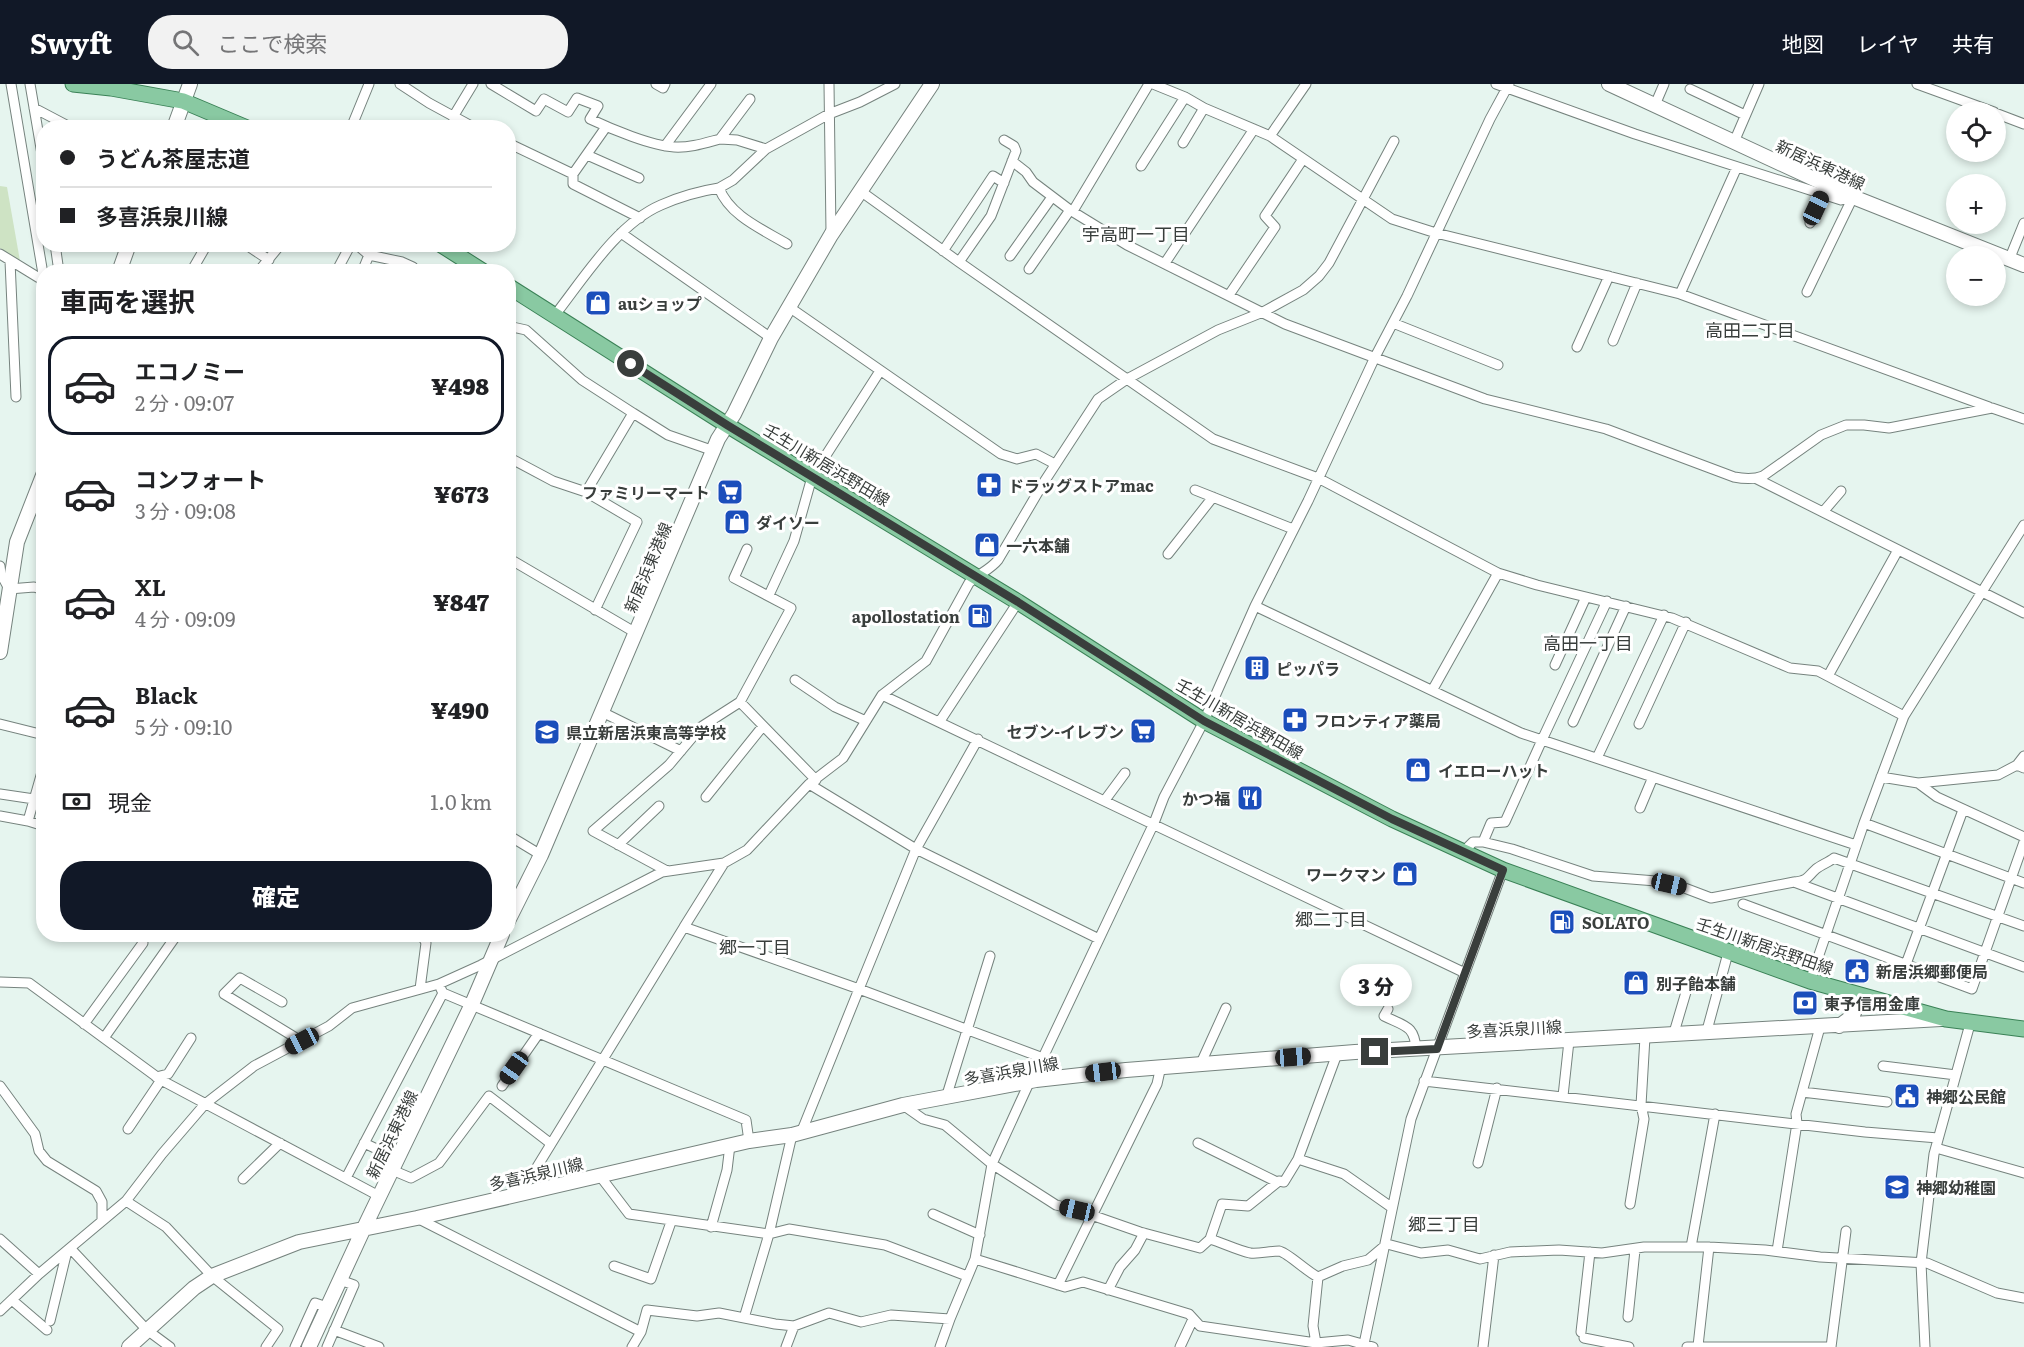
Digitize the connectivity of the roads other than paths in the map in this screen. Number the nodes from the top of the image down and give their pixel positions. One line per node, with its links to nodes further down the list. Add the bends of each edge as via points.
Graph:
1 (11, 84): 72 (street)
2 (30, 84): 30 (street)
3 (73, 84): 22 (main road)
4 (190, 84): 27 (main road)
5 (369, 84): 40 (street)
6 (400, 84): 34 (street)
7 (473, 84): 34 (street)
8 (491, 84): 43 (street, via 536,111 544,99 568,112 577,98 598,106 590,119)
9 (656, 84): 10 (street, via 663,88)
10 (665, 84)
11 (711, 84): 51 (street)
12 (829, 84): 32 (street)
13 (895, 84): 32 (street)
14 (932, 84): 63 (main road, 新居浜東港線)
15 (1151, 84): 25 (street); 68 (street)
16 (1306, 84): 45 (street)
17 (1496, 84): 23 (street)
18 (1609, 84): 29 (main road, 新居浜東港線)
19 (1664, 84): 29 (street)
20 (1759, 84): 33 (street)
21 (1917, 84): 28 (street)
22 (112, 86): 27 (main road)
23 (1508, 86): 58 (street); 74 (street)
24 (1690, 90): 33 (street)
25 (1185, 97): 31 (street); 57 (street)
26 (750, 99): 46 (street)
27 (183, 101): 38 (main road); 39 (main road)
28 (1965, 102)
29 (1655, 105): 49 (main road, 新居浜東港線)
30 (34, 108): 36 (street); 37 (street)
31 (1204, 108): 44 (street); 50 (street)
32 (829, 114): 53 (street); 75 (street)
33 (1745, 115): 49 (street)
34 (453, 117): 41 (street)
35 (2006, 117): 42 (street)
36 (36, 120)
37 (57, 120)
38 (177, 120)
39 (228, 120)
40 (354, 120)
41 (459, 120)
42 (2024, 124)
43 (606, 127): 51 (street); 54 (street)
44 (1254, 129): 45 (street); 93 (street)
45 (1270, 136): 55 (street)
46 (720, 139): 51 (street, via 694,146); 53 (street)
47 (1004, 140): 56 (street, via 1016,151)
48 (1394, 141): 67 (street)
49 (1734, 142): 66 (main road, 新居浜東港線)
50 (1183, 143)
51 (665, 146)
52 (516, 147): 59 (street)
53 (766, 149): 62 (street)
54 (587, 155): 59 (street); 60 (street)
55 (1304, 159): 67 (street); 102 (street, via 1265,216 1275,226)
56 (1012, 161): 61 (street); 65 (street)
57 (1141, 166)
58 (1737, 167): 64 (street); 101 (street)
59 (573, 174): 69 (street, via 573,184)
60 (639, 178)
61 (1004, 183): 77 (street, via 993,176); 88 (street, via 991,216)
62 (719, 188): 69 (street, via 660,205); 76 (street, via 736,212)
63 (859, 190): 75 (main road, 新居浜東港線); 77 (street)
64 (1823, 194): 66 (street, via 1841,200); 70 (street)
65 (1052, 196): 68 (street); 84 (street)
66 (1853, 197): 86 (main road, 新居浜東港線); 100 (street)
67 (1364, 200): 74 (street, via 1392,219); 104 (street, via 1319,276 1303,290)
68 (1071, 211): 93 (street); 95 (street)
69 (640, 218): 73 (street)
70 (1810, 223)
71 (2024, 223): 86 (street)
72 (36, 233)
73 (621, 233): 105 (street); 108 (street)
74 (1436, 233): 97 (street); 106 (street)
75 (831, 235): 103 (main road, 新居浜東港線)
76 (787, 244)
77 (943, 251): 88 (street)
78 (257, 252): 85 (street)
79 (275, 252): 85 (street)
80 (365, 252): 83 (street)
81 (453, 252): 92 (main road)
82 (0, 254): 87 (street)
83 (369, 255): 90 (street); 91 (street)
84 (1010, 256)
85 (269, 260): 89 (street)
86 (2009, 260): 94 (main road, 新居浜東港線)
87 (10, 261): 96 (street); 115 (street)
88 (959, 262): 114 (street)
89 (265, 264)
90 (365, 264)
91 (406, 264)
92 (471, 264)
93 (1165, 264): 102 (street)
94 (2024, 265)
95 (1029, 269)
96 (36, 276)
97 (1610, 276): 98 (street); 110 (street)
98 (1637, 283): 101 (street); 109 (street)
99 (516, 291): 105 (main road, 壬生川新居浜野田線)
100 (1807, 292)
101 (1680, 294): 116 (street)
102 (1229, 295): 104 (street)
103 (789, 307): 108 (main road, 新居浜東港線); 113 (street)
104 (1263, 312): 111 (street); 114 (street, via 1218,330)
105 (555, 315): 119 (main road, 壬生川新居浜野田線)
106 (1393, 323): 111 (street); 112 (street)
107 (516, 328): 117 (street, via 526,330 582,380)
108 (771, 338): 119 (main road, 新居浜東港線)
109 (1613, 341)
110 (1577, 347)
111 (1375, 357): 124 (street); 125 (street, via 1485,399 1606,429 1734,477)
112 (1498, 365)
113 (880, 371): 122 (street, via 1001,454 1017,459 1036,454); 123 (street)
114 (1127, 379): 122 (street, via 1098,399); 124 (street, via 1213,439)
115 (16, 397)
116 (1992, 408): 118 (street); 125 (street, via 1889,428 1846,425 1821,435)
117 (633, 413): 120 (street, via 668,435); 128 (street)
118 (2024, 419)
119 (727, 425): 120 (main road, 新居浜東港線); 123 (main road, 壬生川新居浜野田線)
120 (714, 451): 154 (main road, 新居浜東港線)
121 (516, 461): 128 (street, via 553,481)
122 (1055, 464): 140 (street, via 998,560)
123 (812, 477): 140 (main road, 壬生川新居浜野田線); 144 (street, via 794,540)
124 (1318, 478): 133 (street); 139 (street)
125 (1757, 479): 131 (street)
126 (1195, 490): 130 (street)
127 (1841, 491): 131 (street)
128 (586, 492): 150 (street, via 638,522)
129 (36, 493): 141 (main road, via 17,542)
130 (1213, 497): 133 (street); 136 (street)
131 (1823, 512): 135 (street)
132 (2024, 525): 143 (street)
133 (1293, 530): 148 (street)
134 (747, 549): 144 (street, via 734,578)
135 (1898, 550): 143 (street); 157 (street)
136 (1168, 554)
137 (516, 563): 150 (street)
138 (0, 566): 141 (street)
139 (1498, 573): 145 (street); 159 (street)
140 (976, 576): 147 (main road, 壬生川新居浜野田線); 160 (street, via 926,661)
141 (9, 589): 142 (street); 155 (main road)
142 (36, 589)
143 (1982, 592): 151 (street); 163 (street)
144 (769, 595): 161 (street, via 791,608)
145 (1586, 597): 146 (street); 156 (street)
146 (1607, 601): 149 (street); 173 (street)
147 (1018, 602): 165 (street); 166 (main road, 壬生川新居浜野田線)
148 (1255, 606): 159 (street); 166 (street)
149 (1626, 606): 152 (street); 167 (street)
150 (595, 610): 154 (street)
151 (2024, 613)
152 (1664, 615): 153 (street); 176 (street)
153 (1686, 622): 157 (street, via 1790,668 1818,670); 169 (street)
154 (636, 633): 162 (main road, 新居浜東港線)
155 (0, 652)
156 (1555, 665)
157 (1828, 676): 163 (street)
158 (795, 680): 164 (street, via 835,707)
159 (1433, 689): 173 (street)
160 (882, 695): 164 (street); 165 (street)
161 (740, 702): 170 (street); 174 (street, via 701,727)
162 (603, 712): 174 (street); 204 (main road, 新居浜東港線)
163 (1904, 716): 180 (street)
164 (866, 721): 181 (street, via 843,758)
165 (940, 721): 172 (street)
166 (1204, 721): 193 (street); 202 (main road, 壬生川新居浜野田線, via 1321,784)
167 (1573, 722)
168 (0, 724): 171 (street)
169 (1639, 724)
170 (763, 726): 181 (street); 185 (street)
171 (36, 733)
172 (978, 739): 187 (street); 201 (street)
173 (1542, 740): 176 (street); 198 (street, via 1504,822 1491,823)
174 (681, 751): 199 (street, via 593,831)
175 (2024, 756): 177 (street)
176 (1597, 758): 179 (street)
177 (2021, 766): 182 (street, via 1998,775)
178 (1125, 773): 187 (street)
179 (1653, 777): 189 (street); 200 (street)
180 (1881, 777): 182 (street); 194 (street)
181 (812, 782): 201 (street); 205 (street, via 747,850)
182 (1918, 783): 190 (street)
183 (36, 793): 186 (street)
184 (0, 794): 186 (street)
185 (706, 797)
186 (34, 800): 192 (street)
187 (1105, 800): 193 (street)
188 (659, 806): 199 (street)
189 (1640, 808)
190 (1963, 810): 197 (street); 203 (street)
191 (0, 816): 192 (street)
192 (28, 821): 195 (street)
193 (1154, 823): 221 (street); 232 (street)
194 (1864, 823): 200 (street); 203 (street)
195 (36, 824)
196 (516, 840): 204 (street)
197 (2024, 840): 209 (street)
198 (1483, 842): 202 (street, via 1473,842); 210 (street, via 1593,876 1663,882 1711,898)
199 (618, 845): 208 (street)
200 (1856, 845): 206 (street)
201 (916, 849): 221 (street); 238 (street)
202 (1462, 852): 207 (main road, 壬生川新居浜野田線)
203 (1946, 854): 209 (street); 212 (street)
204 (541, 855): 215 (main road, 新居浜東港線)
205 (724, 863): 208 (street); 218 (street)
206 (1851, 863): 210 (street, via 1834,858 1814,870 1811,877); 212 (street); 213 (street)
207 (1503, 870): 226 (main road, 壬生川新居浜野田線); 232 (street)
208 (667, 871): 229 (street)
209 (2011, 878): 211 (street); 216 (street)
210 (1794, 882): 213 (street)
211 (2024, 883)
212 (1933, 892): 216 (street); 219 (street)
213 (1838, 899): 219 (street); 220 (street)
214 (1743, 904): 220 (street)
215 (516, 905)
216 (1998, 915): 217 (street); 227 (street)
217 (2024, 926)
218 (684, 927): 238 (street); 263 (street)
219 (1919, 928): 227 (street); 230 (street)
220 (1825, 936): 230 (street); 233 (street)
221 (1099, 939): 262 (street)
222 (172, 942): 255 (street)
223 (426, 942): 237 (street)
224 (498, 942): 229 (main road, 新居浜東港線)
225 (143, 943): 245 (street)
226 (1728, 953): 233 (main road, 壬生川新居浜野田線); 252 (street)
227 (1985, 953): 230 (street, via 1972,990); 231 (street)
228 (990, 956): 250 (street)
229 (490, 960): 236 (street); 241 (main road, 新居浜東港線)
230 (1906, 964)
231 (2024, 968)
232 (1465, 973): 259 (street)
233 (1810, 981): 239 (main road, 壬生川新居浜野田線)
234 (0, 982): 245 (street, via 29,983)
235 (1689, 982): 253 (street)
236 (441, 988): 237 (street); 241 (street); 287 (street)
237 (420, 989): 257 (street, via 352,1008)
238 (859, 989): 250 (street); 284 (street)
239 (1848, 992): 244 (main road, 壬生川新居浜野田線); 247 (main road, via 1855,1011)
240 (282, 1002): 257 (street, via 240,978 224,994)
241 (472, 1004): 251 (street); 295 (main road, 新居浜東港線)
242 (1226, 1008): 264 (street)
243 (1388, 1009): 260 (street, via 1384,1016 1413,1032)
244 (1946, 1019): 246 (main road, 壬生川新居浜野田線); 247 (main road, 多喜浜泉川線)
245 (84, 1024): 255 (street)
246 (1970, 1024): 249 (main road, 壬生川新居浜野田線); 267 (street)
247 (1839, 1026): 248 (main road, 多喜浜泉川線)
248 (1820, 1027): 252 (main road, 多喜浜泉川線); 274 (street)
249 (2024, 1029)
250 (968, 1030): 262 (street); 276 (street)
251 (539, 1033): 263 (street); 272 (street)
252 (1706, 1034): 253 (main road, 多喜浜泉川線)
253 (1673, 1036): 254 (main road, 多喜浜泉川線)
254 (1645, 1037): 258 (main road, 多喜浜泉川線); 280 (street)
255 (104, 1038): 268 (street)
256 (191, 1038): 268 (street, via 168,1074)
257 (302, 1041): 278 (street, via 254,1066)
258 (1569, 1041): 259 (main road, 多喜浜泉川線); 275 (street)
259 (1437, 1049): 260 (main road, 多喜浜泉川線); 270 (street)
260 (1416, 1050): 261 (main road, 多喜浜泉川線)
261 (1337, 1054): 264 (main road, 多喜浜泉川線); 292 (street)
262 (1043, 1058): 269 (street)
263 (602, 1060): 285 (street, via 746,1120); 288 (street)
264 (1201, 1063): 265 (main road, 多喜浜泉川線)
265 (1161, 1066): 269 (main road, 多喜浜泉川線); 307 (street, via 1157,1084)
266 (1883, 1066): 267 (street)
267 (1956, 1075): 290 (street)
268 (159, 1079): 278 (street); 283 (street)
269 (1032, 1081): 276 (main road, 多喜浜泉川線); 294 (street)
270 (1424, 1081): 273 (street); 305 (street)
271 (0, 1086): 309 (street, via 35,1134 39,1151 47,1161 96,1191 102,1202)
272 (502, 1086)
273 (1497, 1089): 275 (street); 293 (street)
274 (1802, 1092): 277 (street); 282 (street)
275 (1563, 1096): 280 (street)
276 (946, 1098): 279 (main road, 多喜浜泉川線)
277 (1887, 1102)
278 (205, 1104): 286 (street); 303 (street)
279 (903, 1105): 284 (main road, 多喜浜泉川線); 294 (street, via 923,1119 945,1125)
280 (1641, 1105): 281 (street); 304 (street, via 1644,1119)
281 (1715, 1114): 282 (street); 320 (street)
282 (1797, 1124): 290 (street); 325 (street)
283 (128, 1129)
284 (797, 1134): 285 (main road, 多喜浜泉川線); 315 (street)
285 (749, 1140): 291 (main road, 多喜浜泉川線)
286 (280, 1143): 298 (street); 299 (street)
287 (364, 1143): 295 (street); 298 (street)
288 (550, 1143): 295 (street, via 489,1096 439,1163 411,1178); 301 (street)
289 (1198, 1143): 300 (street)
290 (1937, 1143): 296 (street); 329 (street)
291 (730, 1145): 297 (main road, 多喜浜泉川線); 311 (street)
292 (1298, 1159): 300 (street, via 1284,1182); 305 (street, via 1344,1174)
293 (1478, 1163)
294 (992, 1164): 307 (street, via 1056,1205); 316 (street)
295 (395, 1165): 302 (main road, 新居浜東港線)
296 (2024, 1173)
297 (600, 1176): 301 (main road, 多喜浜泉川線); 310 (street, via 628,1214)
298 (346, 1178): 302 (street)
299 (243, 1179)
300 (1277, 1182): 318 (street, via 1248,1206 1222,1204)
301 (521, 1193): 308 (main road, 多喜浜泉川線)
302 (380, 1196): 312 (main road, 新居浜東港線)
303 (126, 1201): 309 (street); 332 (street, via 166,1227)
304 (1630, 1204)
305 (1391, 1207): 319 (street)
306 (933, 1214): 316 (street)
307 (1092, 1215): 314 (street); 336 (street)
308 (417, 1218): 312 (main road, 多喜浜泉川線); 349 (street)
309 (102, 1221): 322 (street)
310 (672, 1222): 311 (street); 330 (street, via 651,1279)
311 (711, 1227): 315 (street)
312 (364, 1228): 332 (main road, 多喜浜泉川線, via 299,1242); 335 (main road, 新居浜東港線)
313 (1846, 1230): 328 (street)
314 (1144, 1233): 318 (street, via 1200,1248); 337 (street)
315 (769, 1234): 333 (street, via 789,1229 885,1245); 343 (street)
316 (980, 1235): 327 (street)
317 (0, 1239): 331 (street)
318 (1210, 1239): 334 (street, via 1249,1252 1280,1251)
319 (1384, 1244): 326 (street, via 1421,1253 1448,1250 1480,1259); 334 (street, via 1368,1260); 351 (street)
320 (1691, 1247): 321 (street); 323 (street)
321 (1709, 1247): 325 (street); 352 (street)
322 (68, 1250): 331 (street); 339 (street, via 49,1326); 347 (street)
323 (1635, 1250): 324 (street); 342 (street)
324 (1590, 1251): 326 (street, via 1510,1252); 365 (street, via 1582,1335)
325 (1777, 1251): 328 (street)
326 (1494, 1256): 364 (street)
327 (975, 1258): 333 (street); 336 (street)
328 (1843, 1259): 329 (street); 367 (street)
329 (1921, 1263): 338 (street, via 1942,1268 1997,1293); 368 (street)
330 (614, 1266)
331 (39, 1274): 339 (street)
332 (212, 1276): 347 (main road, 多喜浜泉川線); 355 (street, via 278,1329)
333 (967, 1276): 344 (street)
334 (1318, 1277): 350 (street, via 1313,1326)
335 (340, 1280): 340 (main road, 新居浜東港線); 348 (street, via 354,1285)
336 (1058, 1285): 337 (street, via 1083,1282)
337 (1108, 1290): 345 (street)
338 (2024, 1298)
339 (12, 1300): 341 (street)
340 (327, 1308): 356 (street, via 315,1303); 357 (main road, 新居浜東港線)
341 (0, 1311)
342 (1628, 1317)
343 (744, 1318): 346 (street); 349 (street, via 647,1310)
344 (950, 1318): 346 (street, via 891,1314 861,1322 829,1313); 362 (street)
345 (1193, 1318): 350 (street, via 1200,1326); 363 (street)
346 (794, 1326): 361 (street)
347 (147, 1330): 353 (main road, 多喜浜泉川線); 354 (street)
348 (334, 1330): 358 (street); 359 (street)
349 (641, 1332): 360 (street)
350 (1318, 1344): 351 (street, via 1348,1340)
351 (1369, 1345)
352 (1698, 1346): 366 (street); 367 (street)
353 (129, 1347)
354 (170, 1347)
355 (266, 1347)
356 (295, 1347)
357 (309, 1347)
358 (327, 1347)
359 (379, 1347)
360 (632, 1347)
361 (786, 1347)
362 (940, 1347)
363 (1180, 1347)
364 (1483, 1347)
365 (1629, 1347)
366 (1687, 1347)
367 (1831, 1347)
368 (1925, 1347)

